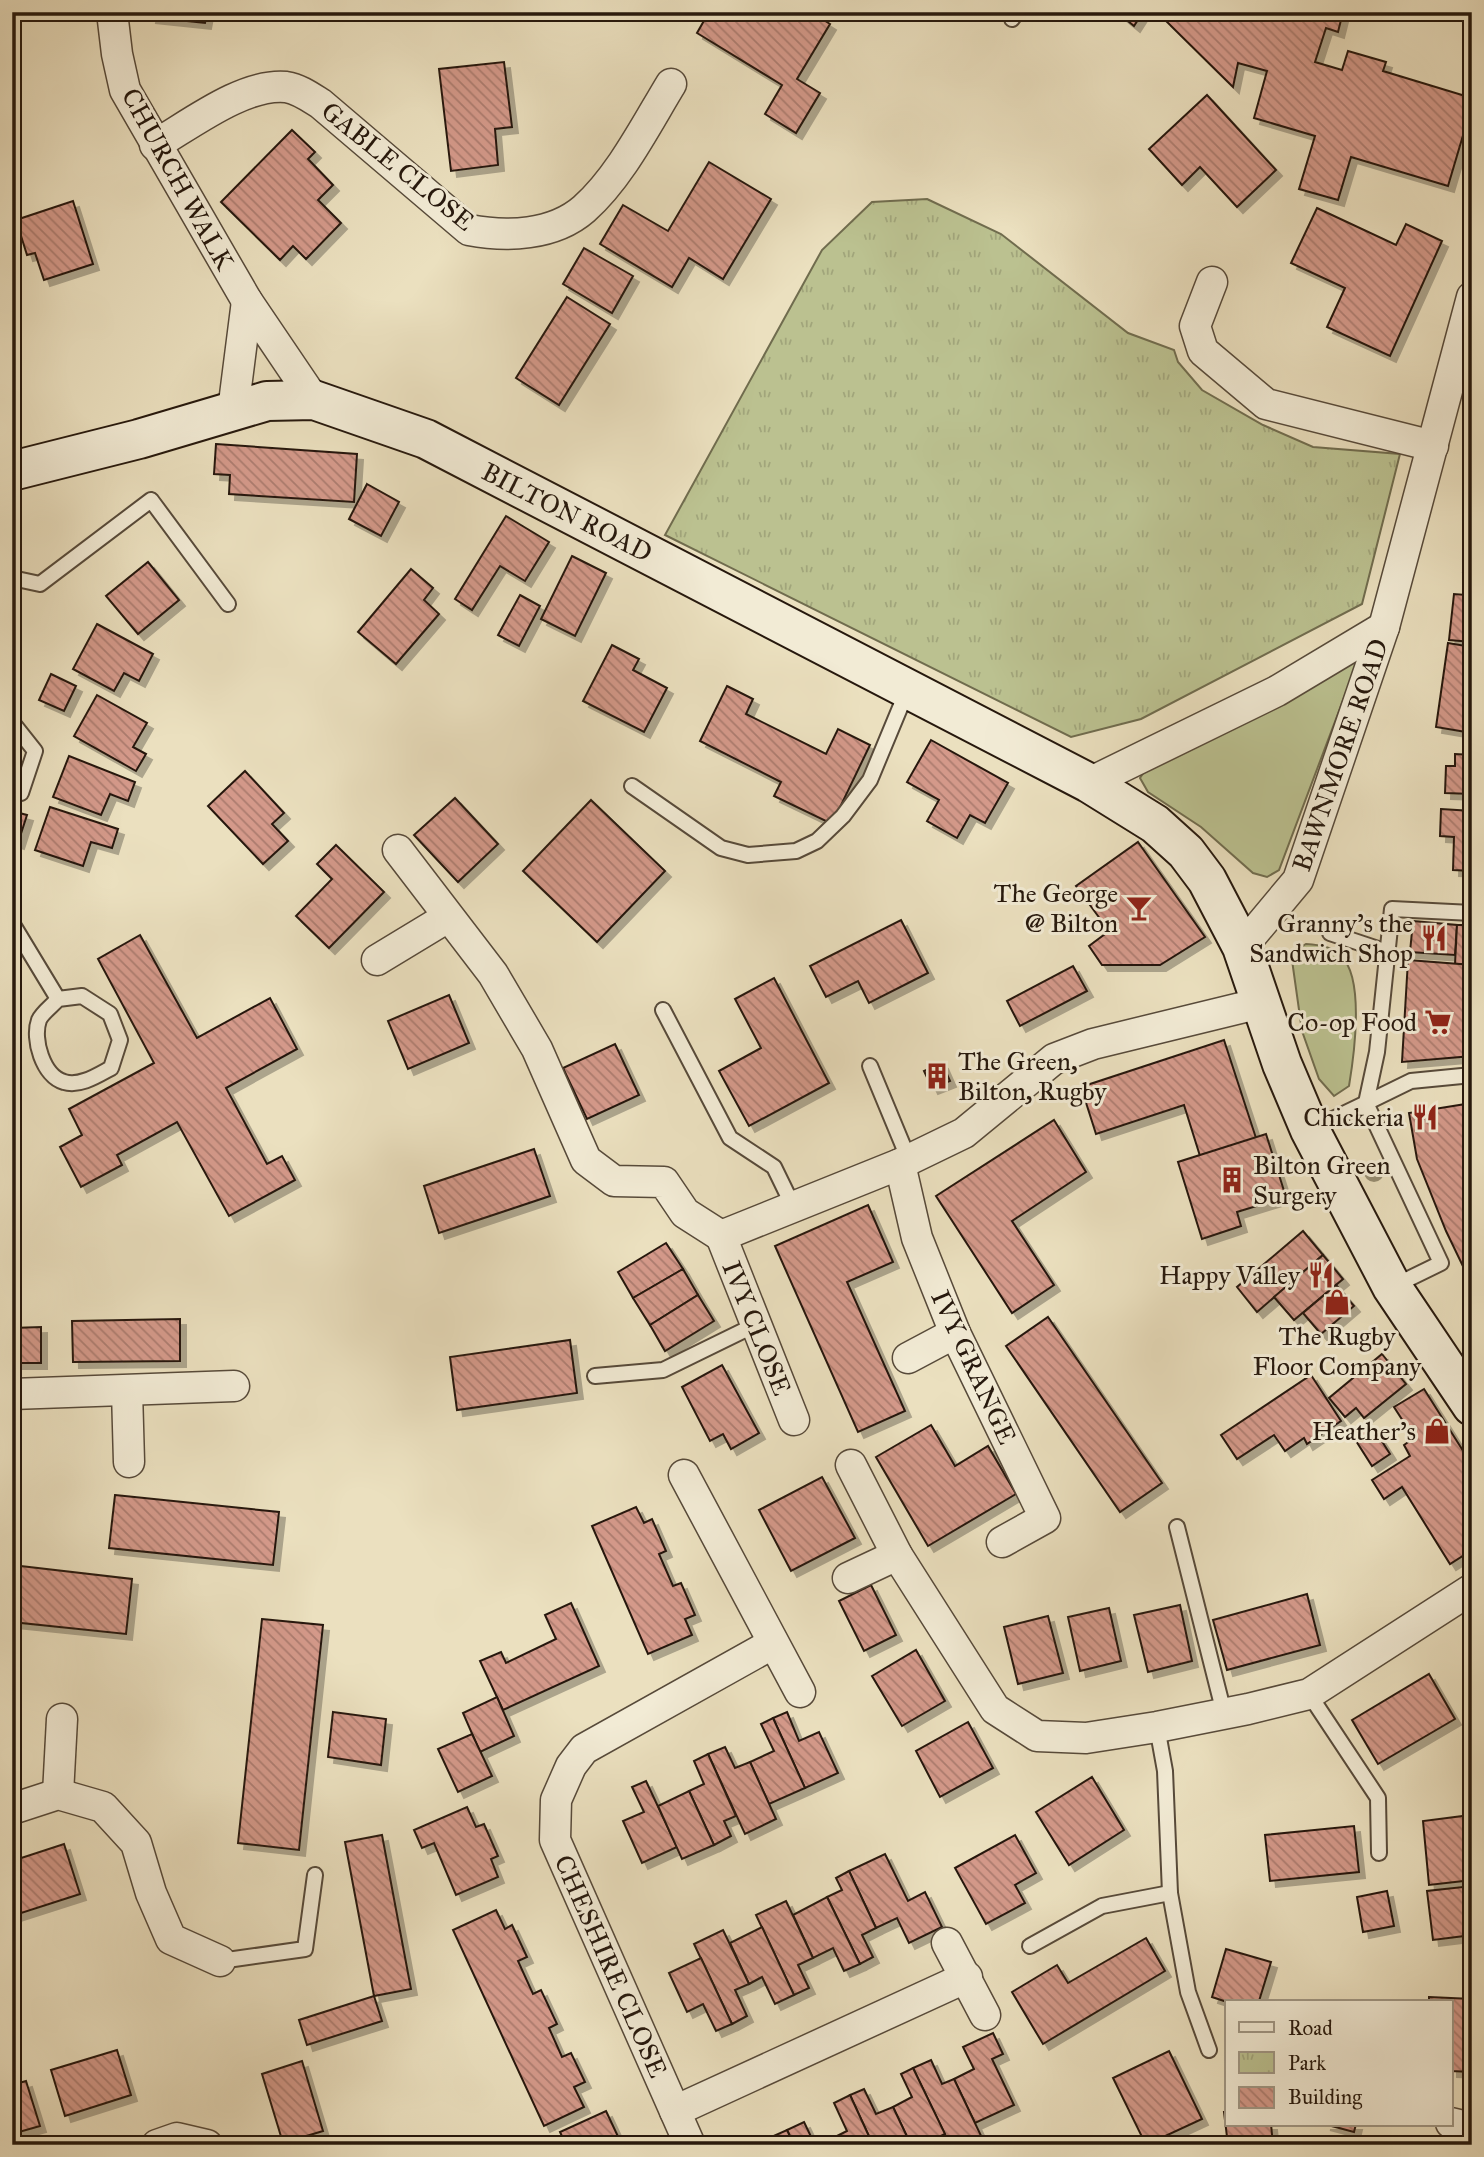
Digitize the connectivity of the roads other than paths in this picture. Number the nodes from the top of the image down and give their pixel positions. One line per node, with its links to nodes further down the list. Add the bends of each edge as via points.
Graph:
1 (112, 12): 3 (street, CHURCH WALK, via 125,90)
2 (671, 84): 3 (street, GABLE CLOSE, via 623,163 583,210 557,225 529,232 497,235 469,230 321,104 285,87 241,95)
3 (155, 145): 6 (street, CHURCH WALK)
4 (1212, 282): 9 (street, via 1195,326 1203,351 1266,404)
5 (1472, 297): 9 (street, BAWNMORE ROAD)
6 (247, 301): 7 (street, CHURCH WALK); 8 (street, CHURCH WALK)
7 (313, 400): 8 (main road, BILTON ROAD, via 267,401); 14 (main road, BILTON ROAD, via 426,439)
8 (233, 411): 10 (main road, BILTON ROAD)
9 (1433, 446): 13 (street, BAWNMORE ROAD)
10 (12, 471)
11 (12, 578): 12 (lane, via 40,584 151,500)
12 (228, 604)
13 (1384, 627): 16 (street, BAWNMORE ROAD, via 1277,691); 24 (street, BAWNMORE ROAD, via 1298,880)
14 (907, 690): 16 (main road, BILTON ROAD); 17 (lane, via 870,780 817,841 796,851 748,855 721,848)
15 (12, 722): 18 (lane, via 35,751)
16 (1089, 783): 24 (main road, BILTON ROAD, via 1155,824 1186,852 1207,880)
17 (632, 786)
18 (21, 793)
19 (398, 850): 21 (street)
20 (1472, 914): 25 (lane, via 1392,909)
21 (448, 917): 26 (street); 36 (street, via 493,974 537,1049 586,1160 614,1181 664,1182 685,1213)
22 (12, 923): 27 (lane)
23 (1329, 933): 25 (lane)
24 (1242, 947): 28 (main road, BILTON ROAD)
25 (1387, 952): 32 (lane, via 1377,1052)
26 (377, 960)
27 (58, 999): 27 (lane, via 82,996 110,1014 120,1041 111,1068 89,1080 64,1082 45,1068 37,1043 39,1019)
28 (1261, 1003): 33 (main road, BILTON ROAD); 34 (street, via 1093,1044 1054,1059 964,1133)
29 (663, 1010): 35 (lane, via 730,1138 774,1167)
30 (870, 1066): 34 (lane)
31 (1472, 1075): 32 (lane, via 1410,1081)
32 (1366, 1103): 33 (lane); 37 (lane, via 1441,1263)
33 (1310, 1130): 37 (main road, BILTON ROAD)
34 (905, 1162): 35 (street); 39 (street, IVY GRANGE, via 918,1238)
35 (793, 1206): 36 (street)
36 (721, 1236): 38 (street, IVY CLOSE)
37 (1392, 1287): 45 (main road, BILTON ROAD)
38 (755, 1325): 41 (lane, via 663,1370); 46 (street, IVY CLOSE)
39 (955, 1333): 40 (street); 51 (street, IVY GRANGE, via 1045,1518)
40 (908, 1358)
41 (595, 1376)
42 (234, 1386): 43 (street)
43 (127, 1391): 44 (street); 47 (street)
44 (12, 1394)
45 (1472, 1406)
46 (794, 1420)
47 (129, 1462)
48 (851, 1465): 52 (street)
49 (684, 1475): 55 (street)
50 (1177, 1527): 58 (lane)
51 (1002, 1542)
52 (897, 1555): 53 (street); 60 (street, via 995,1709 1037,1736 1086,1738)
53 (848, 1578)
54 (1472, 1589): 57 (street)
55 (772, 1644): 56 (street); 72 (street, CHESHIRE CLOSE, via 584,1749 570,1766 556,1800 555,1840)
56 (800, 1692)
57 (1309, 1694): 58 (street); 63 (lane, via 1378,1798)
58 (1224, 1713): 60 (street)
59 (62, 1719): 61 (street)
60 (1157, 1727): 65 (lane, via 1166,1771)
61 (58, 1794): 62 (street); 68 (street, via 103,1807 136,1843 171,1939)
62 (12, 1809)
63 (1379, 1853)
64 (315, 1875): 68 (lane, via 305,1950)
65 (1170, 1893): 67 (lane, via 1102,1906); 71 (lane, via 1188,1992)
66 (947, 1943): 69 (street)
67 (1030, 1946)
68 (220, 1961)
69 (967, 1977): 70 (street); 72 (street, CHESHIRE CLOSE)
70 (985, 2015)
71 (1209, 2050)
72 (675, 2111): 77 (street, CHESHIRE CLOSE)
73 (1452, 2123): 74 (street)
74 (1472, 2128)
75 (158, 2145): 76 (street, via 177,2138)
76 (207, 2145)
77 (690, 2145)

